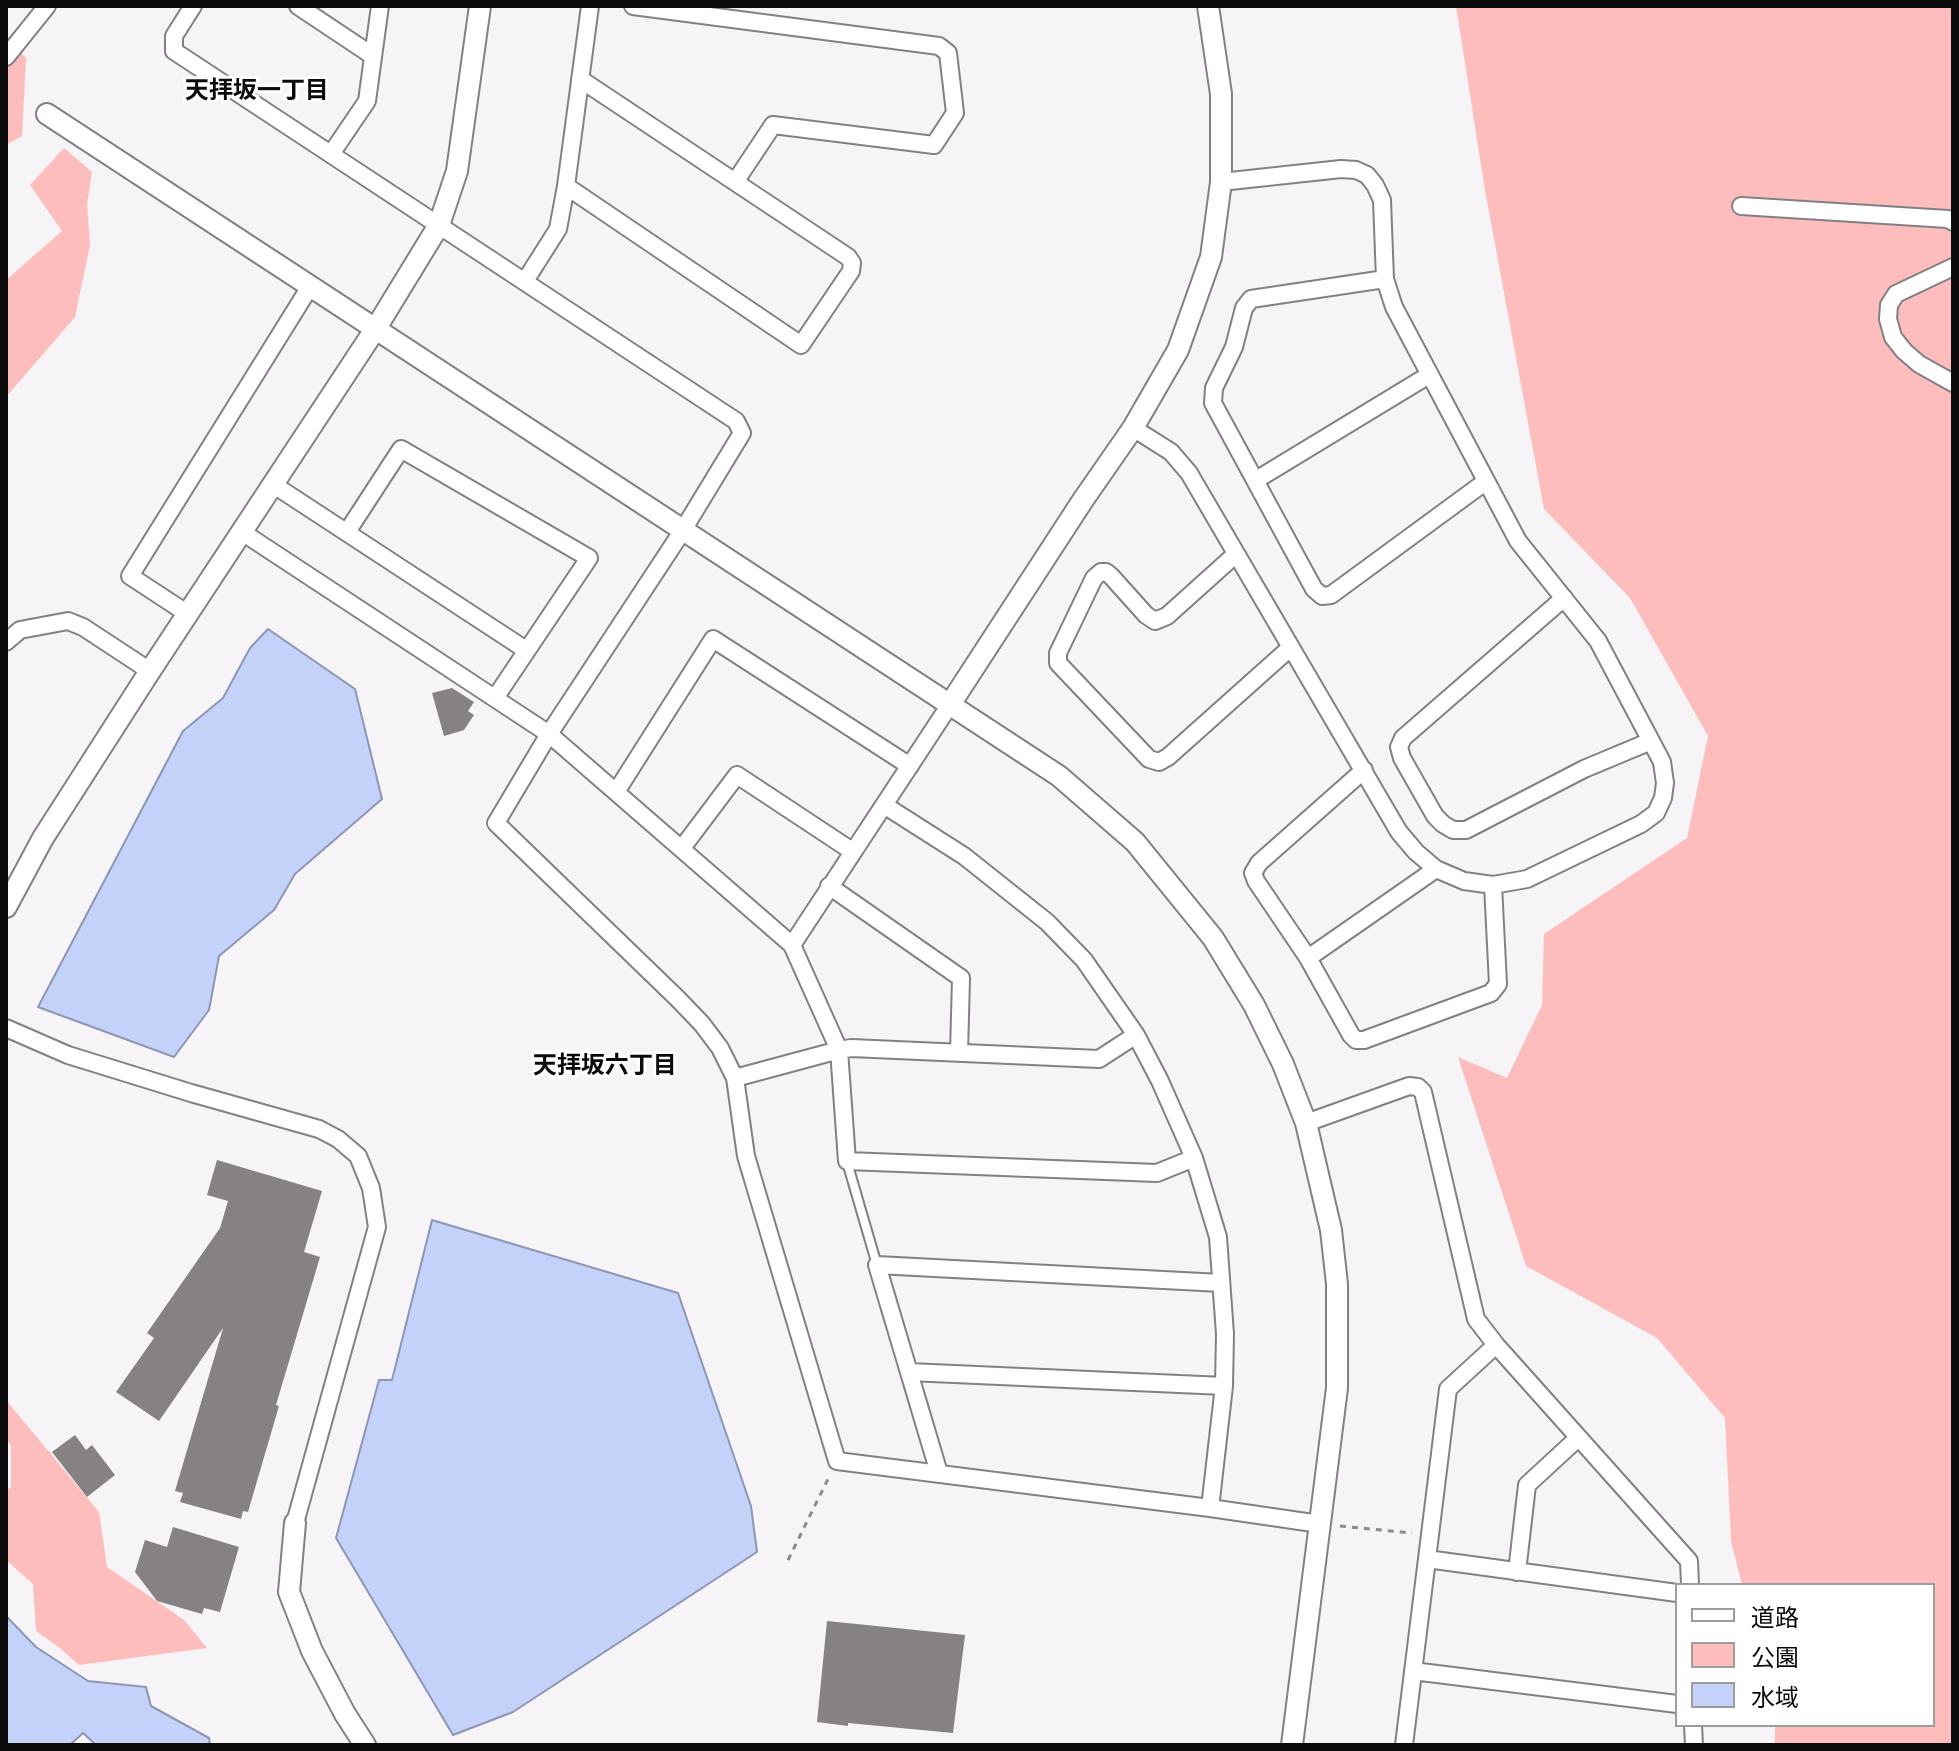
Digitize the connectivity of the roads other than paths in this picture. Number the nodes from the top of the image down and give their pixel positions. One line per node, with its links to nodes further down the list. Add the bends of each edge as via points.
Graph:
1 (47, 6): 10 (street)
2 (193, 6): 13 (street, via 174,36 174,51)
3 (298, 6): 9 (street)
4 (380, 6): 9 (street)
5 (480, 6): 19 (street, via 457,171)
6 (590, 6): 11 (street)
7 (633, 6): 14 (street, via 939,46 948,53 955,113 934,145 773,125)
8 (1208, 6): 15 (street, via 1221,94)
9 (373, 56): 13 (street, via 367,101)
10 (6, 57)
11 (580, 79): 14 (street); 16 (street)
12 (47, 114): 23 (street)
13 (331, 154): 19 (street)
14 (735, 182): 16 (street, via 852,263 801,345)
15 (1221, 182): 21 (street, via 1341,169 1367,175 1382,200); 27 (street, via 1211,257 1178,350)
16 (566, 186): 22 (street, via 558,229)
17 (1741, 206): 18 (street)
18 (1953, 222)
19 (439, 225): 22 (street); 24 (street)
20 (1953, 267): 26 (street, via 1896,294 1888,319 1904,351)
21 (1385, 279): 25 (street); 28 (street, via 1251,299 1244,308 1213,403)
22 (525, 281): 31 (street, via 736,421 742,433)
23 (311, 285): 24 (street); 36 (street, via 130,576)
24 (376, 328): 30 (street); 31 (street)
25 (1429, 375): 28 (street); 29 (street)
26 (1953, 383)
27 (1133, 428): 34 (street, via 1171,452 1189,473); 42 (street)
28 (1256, 480): 29 (street, via 1322,596 1331,595)
29 (1485, 482): 35 (street, via 1518,541)
30 (274, 485): 32 (street); 33 (street)
31 (683, 530): 42 (street); 43 (street)
32 (242, 532): 36 (street); 41 (street)
33 (347, 532): 39 (street); 39 (street, via 401,449 589,558)
34 (1236, 554): 38 (street); 38 (street, via 1155,621 1101,572 1058,653 1058,663 1149,759 1159,762)
35 (1564, 598): 44 (street, via 1598,641); 44 (street, via 1403,738 1402,758 1435,816 1453,830 1466,830)
36 (188, 614): 40 (street)
37 (6, 642): 40 (street, via 20,630 68,621)
38 (1290, 648): 46 (street)
39 (526, 650): 41 (street)
40 (150, 671): 54 (street, via 43,838)
41 (495, 698): 43 (street)
42 (949, 706): 45 (street); 62 (street, via 1059,776 1135,842 1213,938 1254,1005)
43 (549, 734): 47 (street); 61 (street, via 496,823 702,1024)
44 (1651, 741): 52 (street, via 1665,783 1656,813 1527,879)
45 (910, 766): 47 (street, via 713,639); 48 (street)
46 (1364, 770): 51 (street, via 1399,832); 56 (street, via 1253,873)
47 (616, 792): 49 (street)
48 (884, 805): 50 (street); 58 (street, via 964,856 1047,922 1084,960)
49 (682, 848): 50 (street, via 737,775); 55 (street)
50 (852, 851): 53 (street)
51 (1436, 869): 52 (street); 56 (street)
52 (1493, 885): 56 (street, via 1498,984 1491,993 1356,1040)
53 (829, 886): 55 (street); 60 (street, via 961,978)
54 (6, 907)
55 (792, 945): 59 (street)
56 (1308, 958)
57 (6, 1028): 73 (street, via 68,1055 319,1129 358,1156 371,1188 377,1227)
58 (1136, 1035): 60 (street, via 1099,1059); 63 (street)
59 (839, 1050): 60 (street); 61 (street); 64 (street)
60 (959, 1053)
61 (735, 1078): 71 (street, via 746,1156 837,1461)
62 (1306, 1123): 67 (street, via 1409,1086 1423,1092 1476,1319); 74 (street, via 1331,1230 1337,1284 1337,1388)
63 (1194, 1158): 64 (street, via 1157,1173); 66 (street, via 1218,1237)
64 (847, 1161): 65 (lane)
65 (877, 1265): 66 (street); 68 (street)
66 (1221, 1283): 69 (street)
67 (1496, 1345): 70 (street); 75 (street, via 1448,1389)
68 (909, 1372): 69 (street); 71 (street)
69 (1224, 1386): 72 (street)
70 (1578, 1438): 76 (street, via 1527,1485); 77 (street, via 1689,1561)
71 (939, 1473): 72 (street)
72 (1210, 1508): 74 (street)
73 (295, 1523): 81 (street, via 289,1592 312,1651)
74 (1320, 1524): 82 (street)
75 (1427, 1559): 76 (street); 79 (street)
76 (1517, 1572): 78 (street)
77 (1690, 1583)
78 (1675, 1593)
79 (1413, 1671): 80 (street); 83 (street)
80 (1675, 1704)
81 (365, 1745)
82 (1292, 1745)
83 (1404, 1745)

